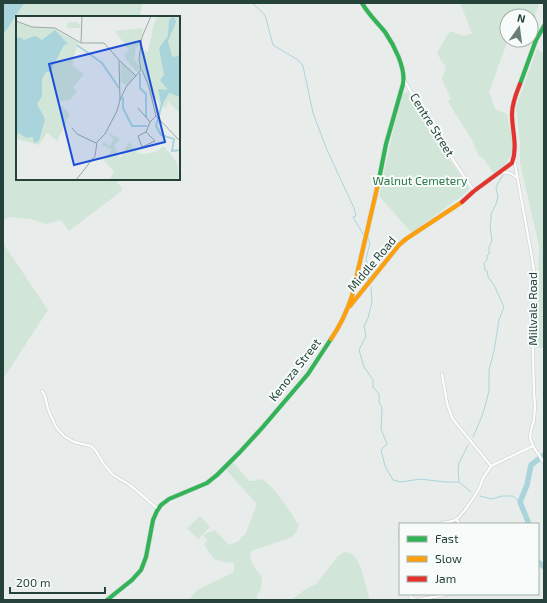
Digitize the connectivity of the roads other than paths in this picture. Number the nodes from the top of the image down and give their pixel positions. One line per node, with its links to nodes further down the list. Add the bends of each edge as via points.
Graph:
1 (362, 3): 3 (street, via 388,37 403,70)
2 (544, 26): 4 (street, via 536,40 513,102)
3 (404, 79): 7 (street, Centre Street); 8 (street, Kenoza Street)
4 (514, 159): 5 (street, Middle Road); 6 (street, Millvale Road)
5 (501, 172): 6 (street); 7 (street, Middle Road)
6 (516, 177): 11 (street, Millvale Road, via 534,271 532,318 535,406 530,438)
7 (474, 191): 8 (street, Middle Road, via 399,245)
8 (347, 310): 14 (street, Kenoza Street, via 313,368 240,452 210,481 169,499)
9 (442, 374): 13 (street, via 452,418)
10 (42, 391): 14 (street, via 56,427 64,436 74,442 91,446 113,475 130,485)
11 (533, 446): 12 (street); 13 (street)
12 (544, 463)
13 (491, 466): 15 (street, via 472,500)
14 (158, 509): 20 (street, via 152,523 141,570)
15 (456, 519): 16 (street); 17 (street)
16 (442, 523)
17 (459, 523)
18 (410, 595): 19 (street, via 416,600)
19 (445, 595)
20 (107, 600)

